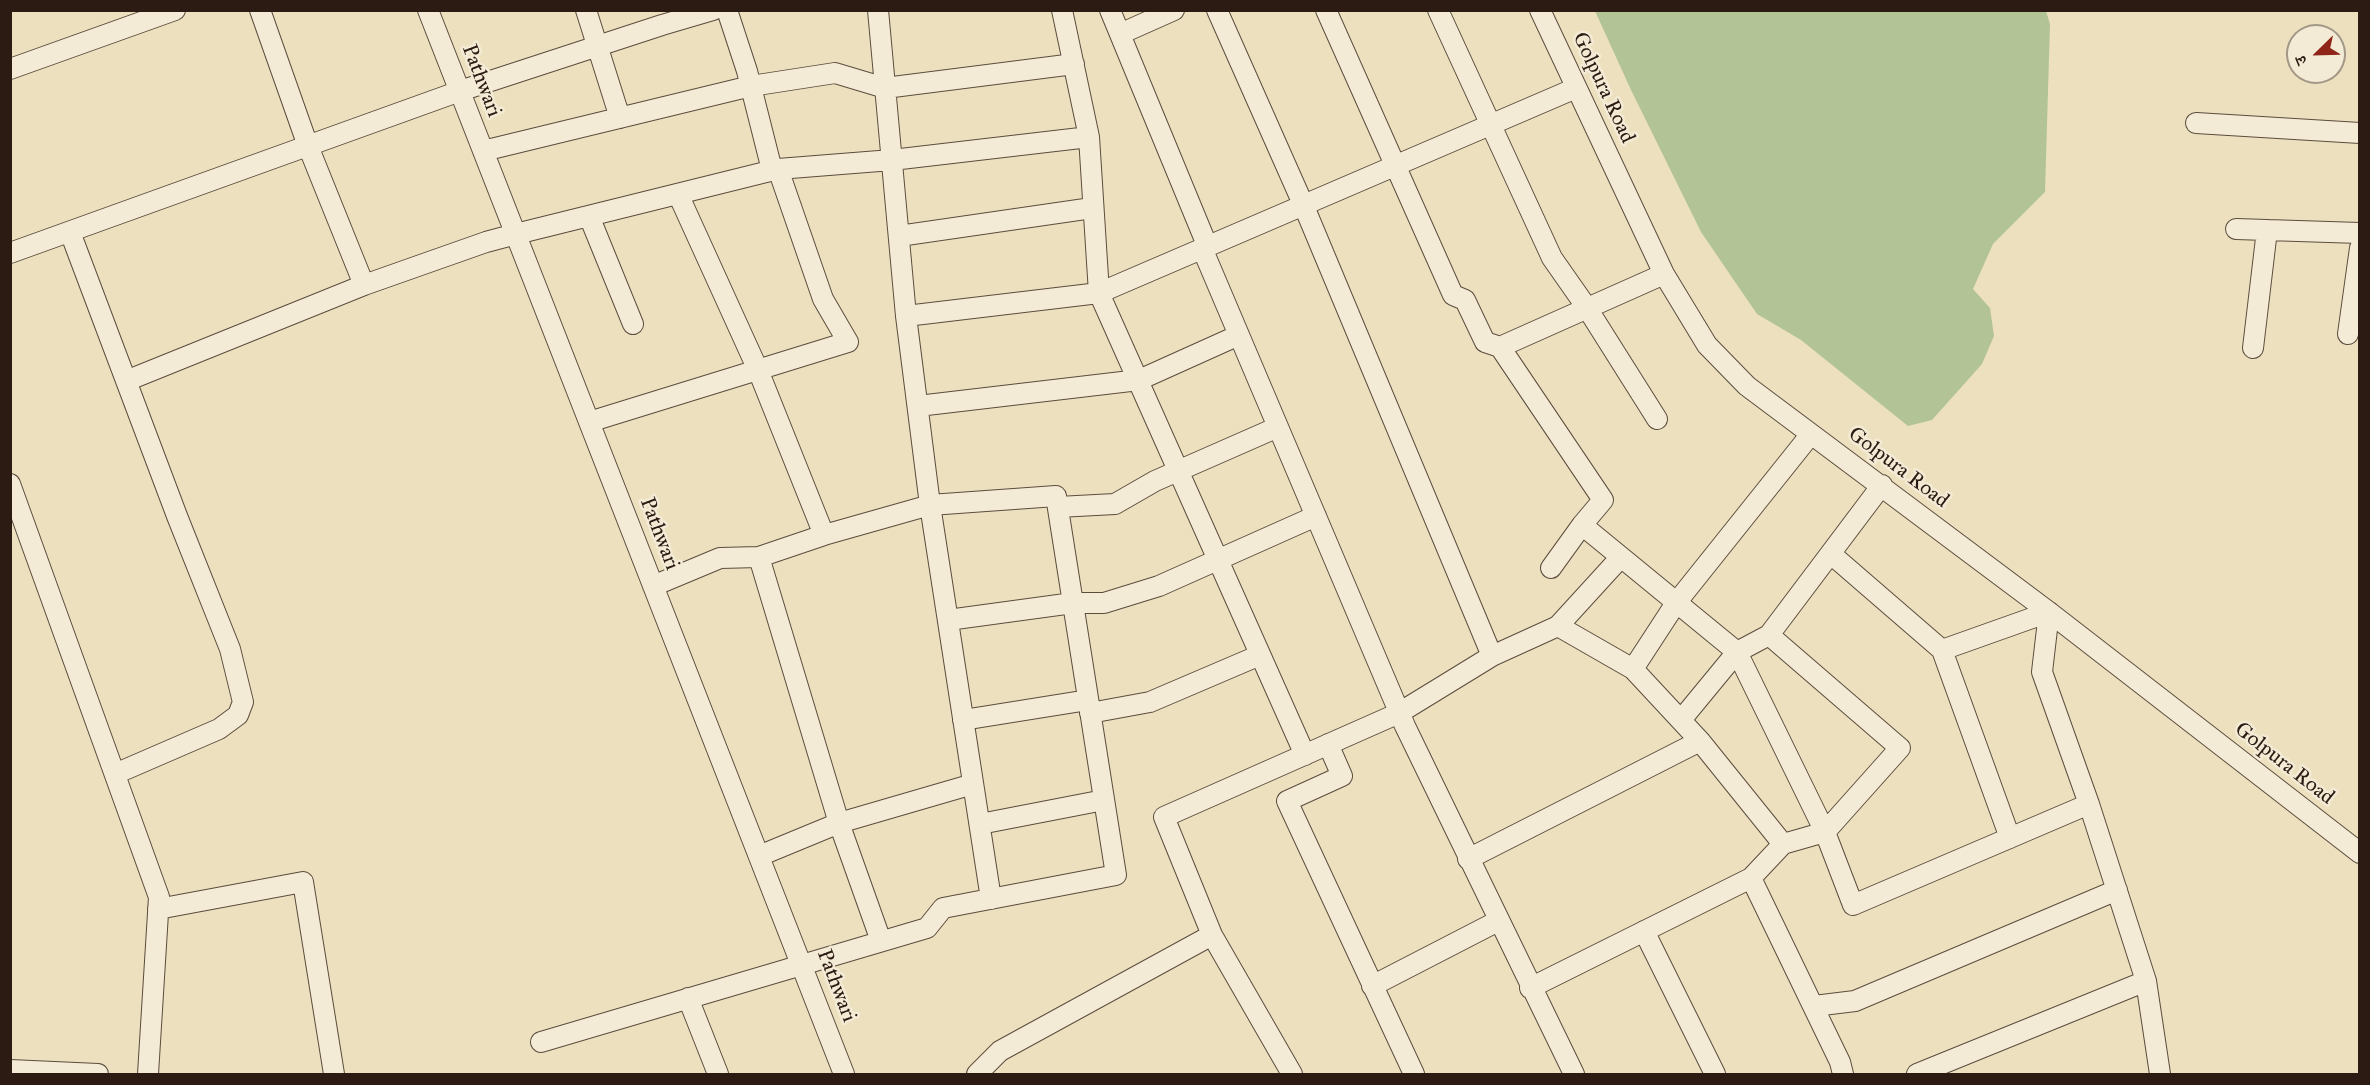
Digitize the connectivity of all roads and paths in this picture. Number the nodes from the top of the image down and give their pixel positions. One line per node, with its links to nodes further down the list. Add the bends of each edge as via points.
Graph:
1 (175, 10): 18 (street)
2 (260, 10): 28 (street)
3 (586, 10): 16 (street)
4 (713, 10): 16 (street)
5 (726, 10): 19 (street)
6 (878, 10): 20 (street)
7 (1062, 10): 17 (street)
8 (1110, 10): 15 (street)
9 (1174, 10): 15 (street)
10 (1217, 10): 34 (street)
11 (1326, 10): 31 (street)
12 (1438, 10): 25 (street)
13 (1540, 10): 21 (street, Golpura Road)
14 (429, 11): 22 (street, Pathwari)
15 (1120, 34): 43 (street)
16 (597, 46): 22 (street); 23 (street)
17 (1074, 64): 20 (street); 27 (street)
18 (10, 69)
19 (751, 86): 20 (street, via 835,73); 23 (street); 32 (street)
20 (885, 88): 30 (street)
21 (1576, 88): 25 (street); 46 (street, Golpura Road)
22 (460, 91): 28 (street); 29 (street, Pathwari)
23 (620, 118): 29 (street)
24 (2196, 123): 26 (street)
25 (1491, 124): 31 (street); 49 (street, via 1552,258)
26 (2360, 133)
27 (1089, 137): 30 (street); 35 (street)
28 (308, 146): 39 (street); 47 (street)
29 (483, 151): 41 (street, Pathwari)
30 (892, 160): 32 (street); 42 (street)
31 (1395, 165): 34 (street); 54 (street, via 1453,295 1465,300 1485,342)
32 (775, 170): 33 (street); 56 (street, via 823,299 848,342)
33 (678, 194): 36 (street); 56 (street)
34 (1303, 204): 43 (street); 87 (street)
35 (1092, 208): 42 (street); 48 (street)
36 (589, 216): 41 (street); 51 (street)
37 (2236, 229): 38 (street)
38 (2267, 230): 40 (street); 55 (street)
39 (70, 232): 45 (street); 57 (street)
40 (2360, 233)
41 (516, 234): 47 (street); 61 (street, Pathwari)
42 (899, 236): 50 (street)
43 (1205, 247): 48 (street); 53 (street)
44 (2360, 248): 52 (street)
45 (10, 253)
46 (1664, 274): 49 (street); 63 (street, Golpura Road, via 1707,345 1747,386)
47 (364, 285): 57 (street)
48 (1100, 293): 50 (street); 58 (street)
49 (1587, 309): 54 (street); 60 (street)
50 (906, 316): 59 (street)
51 (633, 324)
52 (2348, 334)
53 (1239, 335): 58 (street); 62 (street)
54 (1500, 347): 70 (street, via 1603,500)
55 (2253, 348)
56 (758, 370): 61 (street); 71 (street)
57 (126, 381): 96 (street, via 230,649 243,702 238,715 219,729)
58 (1139, 381): 59 (street); 64 (street)
59 (918, 406): 67 (street)
60 (1657, 419)
61 (589, 422): 77 (street, Pathwari)
62 (1278, 427): 64 (street); 69 (street)
63 (1811, 434): 66 (street, Golpura Road); 79 (street)
64 (1180, 470): 68 (street, via 1116,504); 75 (street)
65 (10, 484): 96 (street)
66 (1882, 485): 72 (street); 80 (street, Golpura Road)
67 (930, 505): 68 (street, via 1056,496); 71 (street); 81 (street)
68 (1058, 507): 78 (street)
69 (1316, 516): 75 (street); 90 (street)
70 (1582, 525): 73 (street); 76 (street)
71 (824, 535): 74 (street)
72 (1831, 554): 83 (street); 84 (street)
73 (1620, 556): 79 (street); 82 (street)
74 (759, 557): 77 (street, via 720,558); 100 (street)
75 (1217, 560): 78 (street, via 1159,586 1104,603); 86 (street)
76 (1551, 568)
77 (653, 586): 106 (street, Pathwari)
78 (1073, 603): 81 (street); 89 (street)
79 (1676, 603): 85 (street); 88 (street)
80 (2049, 612): 84 (street); 99 (street, via 2042,672); 105 (street, Golpura Road)
81 (948, 620): 91 (street)
82 (1558, 626): 87 (street); 88 (street)
83 (1769, 635): 85 (street); 102 (street, via 1900,748)
84 (1942, 650): 103 (street)
85 (1737, 652): 92 (street); 102 (street)
86 (1260, 655): 89 (street, via 1150,702); 95 (street)
87 (1492, 656): 90 (street)
88 (1633, 669): 92 (street)
89 (1089, 707): 91 (street); 98 (street)
90 (1400, 713): 94 (street); 107 (street)
91 (963, 720): 97 (street)
92 (1681, 720): 93 (street)
93 (1700, 741): 104 (street); 107 (street)
94 (1328, 744): 95 (street); 118 (street, via 1342,776 1287,801)
95 (1305, 754): 114 (street, via 1164,817)
96 (115, 774): 111 (street, via 159,897)
97 (973, 783): 100 (street); 101 (street)
98 (1104, 800): 101 (street); 110 (street, via 1116,875)
99 (2089, 804): 103 (street); 109 (street)
100 (839, 823): 106 (street); 115 (street)
101 (980, 824): 110 (street)
102 (1825, 832): 103 (street, via 1853,905); 104 (street)
103 (2010, 838)
104 (1783, 844): 108 (street)
105 (2360, 853)
106 (759, 856): 116 (street, Pathwari)
107 (1468, 859): 112 (street)
108 (1751, 878): 113 (street); 121 (street)
109 (2117, 890): 117 (street); 121 (street, via 1855,1001)
110 (991, 899): 115 (street, via 943,908 927,928)
111 (158, 909): 126 (street); 127 (street, via 303,882)
112 (1498, 921): 118 (street); 119 (street)
113 (1644, 931): 119 (street); 133 (street)
114 (1212, 936): 124 (street); 130 (street, via 1000,1051)
115 (881, 941): 116 (street)
116 (802, 964): 120 (street); 129 (street, Pathwari)
117 (2146, 981): 135 (street); 136 (street)
118 (1372, 986): 131 (street)
119 (1530, 988): 132 (street)
120 (688, 998): 122 (street); 128 (street)
121 (1814, 1006): 134 (street)
122 (541, 1042)
123 (10, 1070): 125 (street)
124 (1286, 1072)
125 (98, 1074)
126 (148, 1074)
127 (334, 1074)
128 (718, 1074)
129 (844, 1074)
130 (977, 1074)
131 (1414, 1074)
132 (1574, 1074)
133 (1715, 1074)
134 (1843, 1074)
135 (1917, 1074)
136 (2160, 1074)

